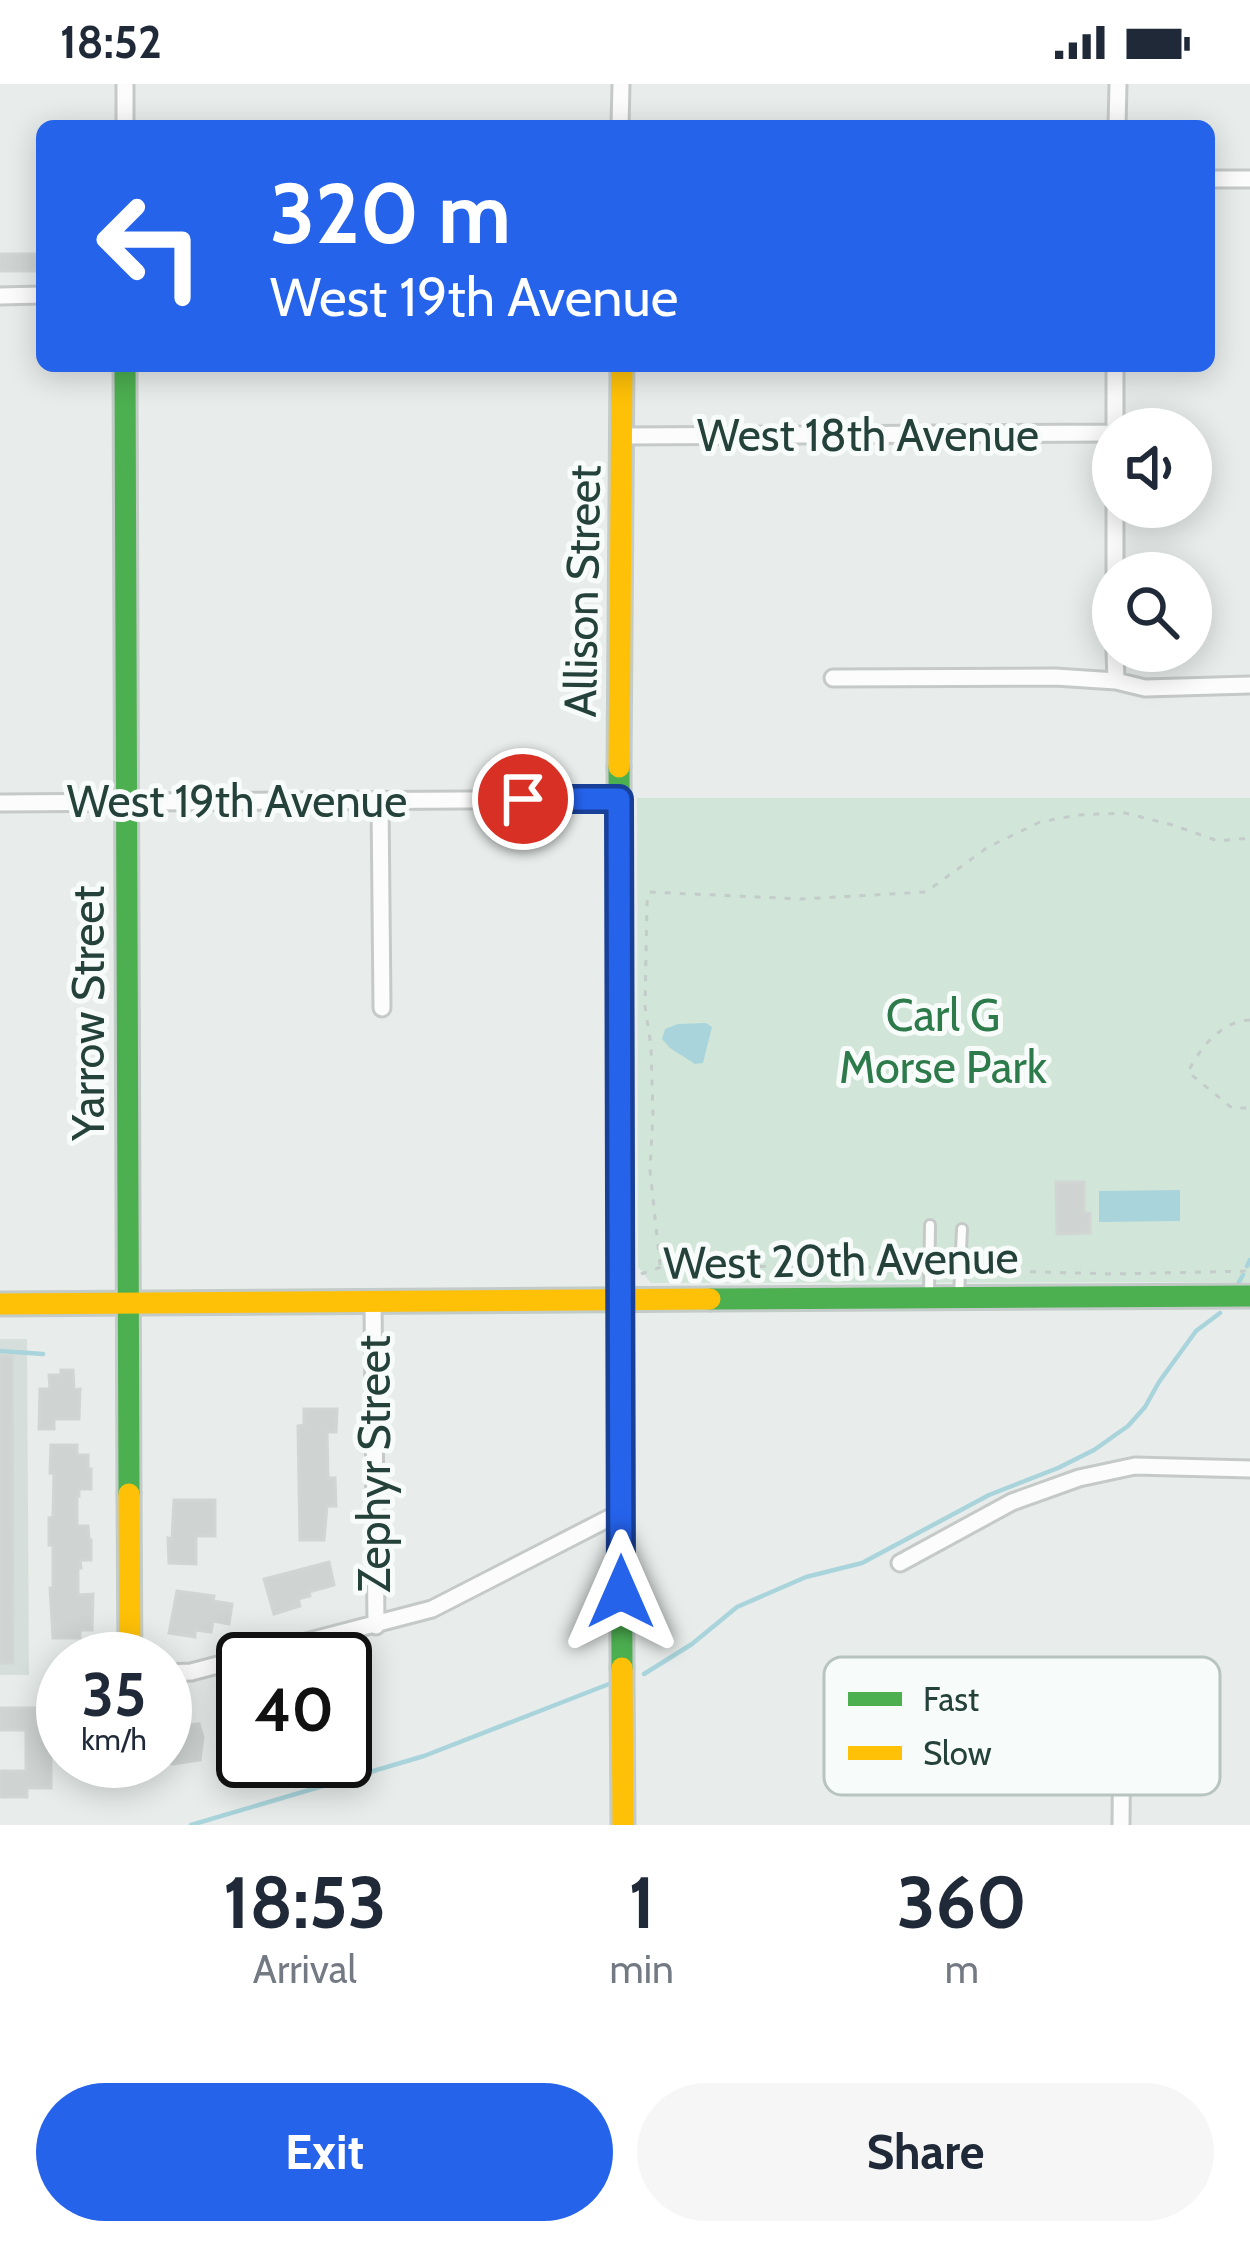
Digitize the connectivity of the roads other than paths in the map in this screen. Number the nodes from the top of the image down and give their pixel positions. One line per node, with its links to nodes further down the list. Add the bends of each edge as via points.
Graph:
1 (125, 84): 4 (street)
2 (621, 84): 5 (street)
3 (1118, 84): 6 (street)
4 (125, 120)
5 (620, 120)
6 (1117, 120)
7 (1215, 179): 8 (street)
8 (1250, 179)
9 (36, 295): 10 (street)
10 (0, 296)
11 (125, 372): 24 (street, Yarrow Street)
12 (622, 372): 16 (street, Allison Street)
13 (1115, 372): 14 (street)
14 (1114, 408)
15 (1092, 431): 16 (street, West 18th Avenue)
16 (623, 436): 21 (street, Allison Street)
17 (1115, 672): 19 (street)
18 (833, 678): 19 (street)
19 (1115, 681): 20 (street, via 1145,688)
20 (1250, 685)
21 (619, 799): 22 (street, West 19th Avenue); 31 (street, Allison Street)
22 (380, 800): 24 (street, West 19th Avenue); 25 (street)
23 (0, 802): 24 (street, West 19th Avenue)
24 (127, 802): 34 (street, Yarrow Street)
25 (382, 1008)
26 (930, 1225): 30 (lane)
27 (962, 1229): 29 (lane)
28 (1250, 1296): 29 (street, West 20th Avenue)
29 (959, 1297): 30 (street, West 20th Avenue)
30 (928, 1298): 31 (street, West 20th Avenue)
31 (620, 1301): 32 (street, West 20th Avenue); 36 (street, Allison Street)
32 (373, 1302): 34 (street, West 20th Avenue); 38 (street, Zephyr Street)
33 (0, 1304): 34 (street, West 20th Avenue)
34 (128, 1304): 39 (street, Yarrow Street)
35 (1250, 1468): 37 (street, via 1136,1466 1079,1478 1012,1502)
36 (621, 1512): 38 (street, via 432,1610); 42 (street, Allison Street)
37 (900, 1563)
38 (376, 1626): 40 (street)
39 (130, 1632)
40 (192, 1672)
41 (1122, 1795): 43 (street)
42 (621, 1824)
43 (1121, 1825)

